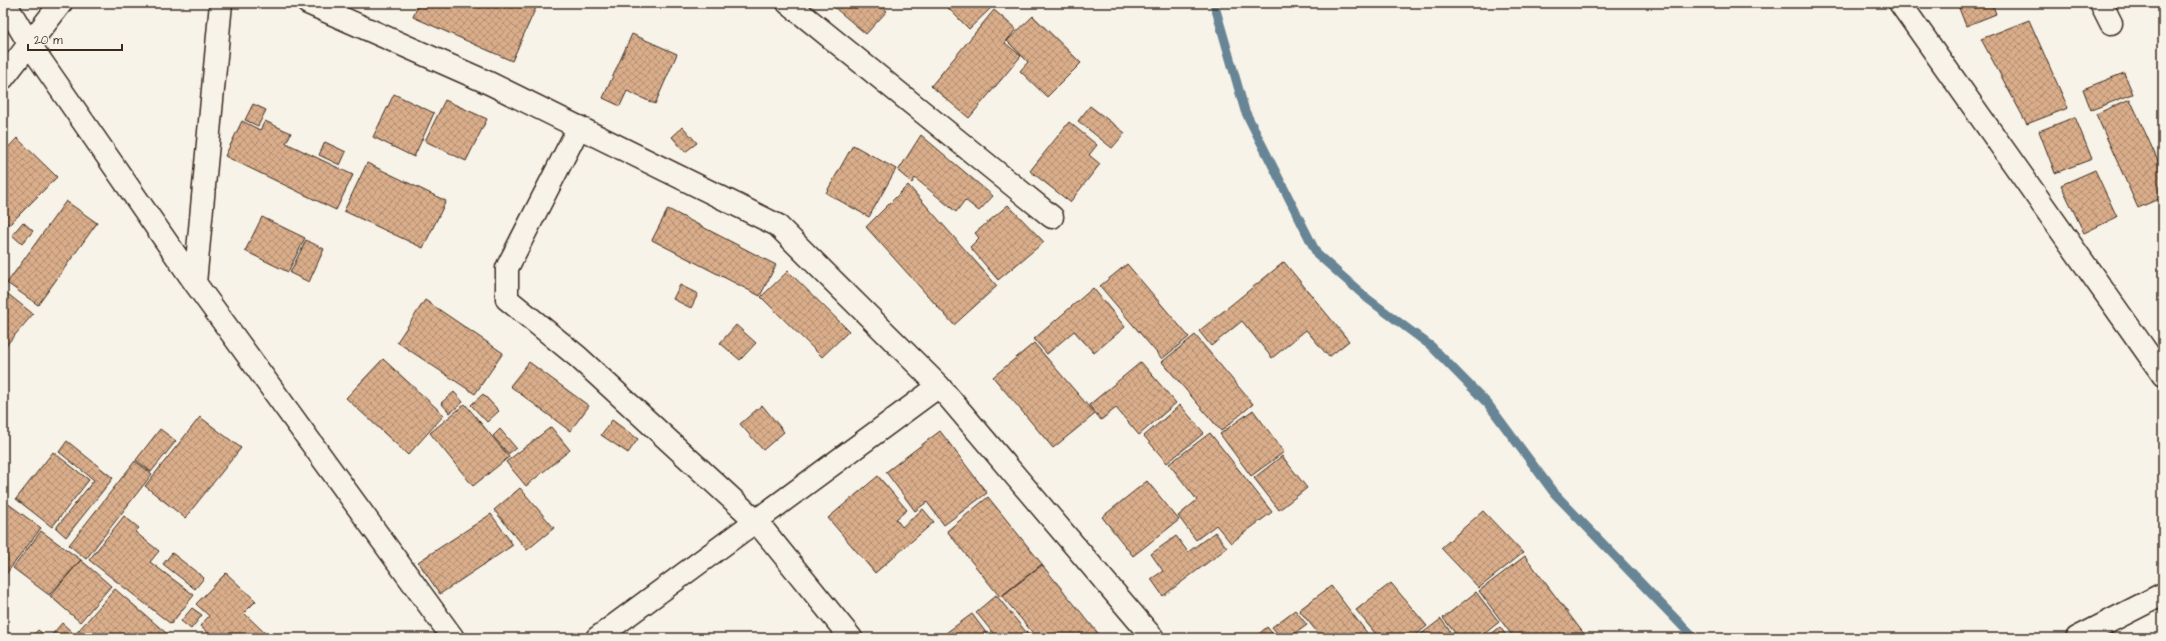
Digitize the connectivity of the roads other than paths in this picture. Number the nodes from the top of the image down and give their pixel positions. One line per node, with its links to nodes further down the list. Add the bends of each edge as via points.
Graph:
1 (5, 3): 9 (street)
2 (61, 3): 9 (street)
3 (221, 3): 13 (street)
4 (308, 3): 11 (street, via 489,83)
5 (788, 3): 12 (street)
6 (1900, 3): 14 (street)
7 (2101, 3): 8 (street)
8 (2111, 23)
9 (30, 46): 10 (street); 13 (street)
10 (3, 78)
11 (579, 128): 15 (street, via 777,225); 16 (street, via 507,268 507,299 578,357)
12 (1052, 217)
13 (195, 283): 18 (street)
14 (2163, 375)
15 (939, 386): 16 (street); 21 (street)
16 (756, 521): 19 (street); 20 (street)
17 (2163, 594): 22 (street)
18 (453, 638)
19 (597, 638)
20 (851, 638)
21 (1154, 638)
22 (2077, 638)

